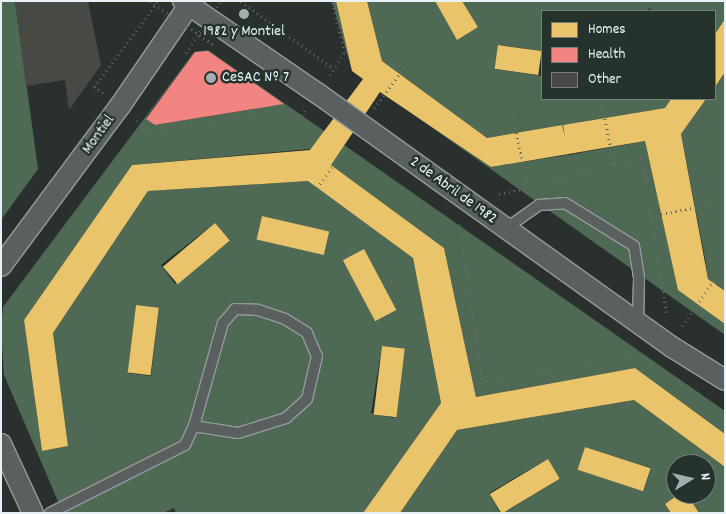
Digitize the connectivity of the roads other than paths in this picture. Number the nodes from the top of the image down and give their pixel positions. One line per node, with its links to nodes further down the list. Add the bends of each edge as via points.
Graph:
1 (188, 3): 2 (street, 2 de Abril de 1982); 3 (street, Montiel, via 120,106)
2 (506, 229): 4 (street, 2 de Abril de 1982); 4 (lane, via 540,205 565,203 634,246)
3 (1, 266)
4 (638, 323): 5 (street, 2 de Abril de 1982, via 675,340)
5 (725, 380)
6 (194, 426): 6 (lane, via 223,323 235,309 258,310 285,319 307,333 316,356 307,399 286,418 238,433); 9 (lane, via 185,444)
7 (1, 444): 8 (street)
8 (33, 513)
9 (50, 513)

